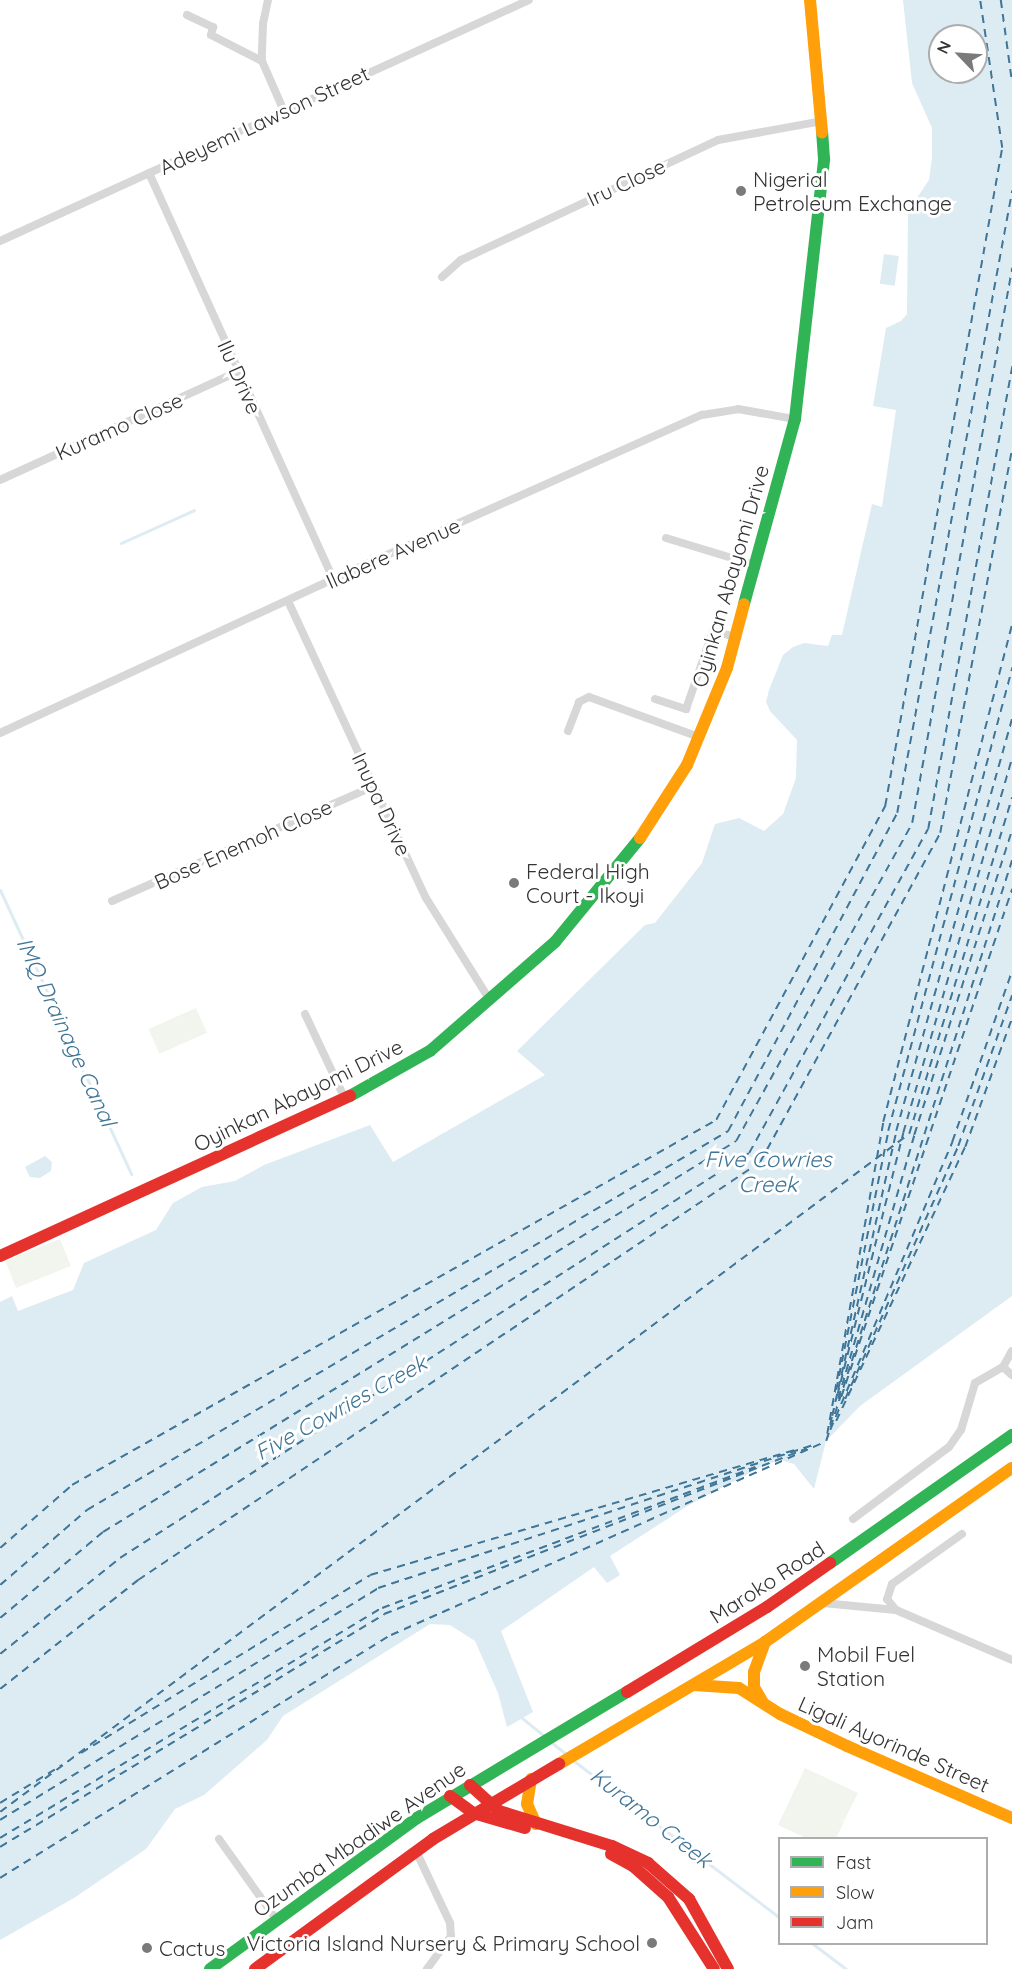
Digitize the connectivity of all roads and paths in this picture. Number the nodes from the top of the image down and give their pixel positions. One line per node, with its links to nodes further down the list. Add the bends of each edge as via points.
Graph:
1 (268, 0): 5 (street)
2 (529, 0): 6 (street, Adeyemi Lawson Street)
3 (810, 0): 7 (main road, Oyinkan Abayomi Drive)
4 (188, 15): 5 (street, via 213,27 211,35)
5 (262, 61): 6 (street)
6 (284, 111): 8 (street, Adeyemi Lawson Street)
7 (823, 121): 10 (street, Iru Close, via 717,140 461,260); 12 (main road, Oyinkan Abayomi Drive, via 817,245)
8 (149, 173): 9 (street, Adeyemi Lawson Street); 11 (street, Ilu Drive)
9 (0, 242)
10 (442, 277)
11 (237, 372): 13 (street, Kuramo Close); 16 (street, Ilu Drive)
12 (795, 419): 15 (main road, Oyinkan Abayomi Drive); 16 (street, Ilabere Avenue, via 738,409 702,415)
13 (0, 480)
14 (666, 538): 15 (street)
15 (755, 564): 18 (main road, Oyinkan Abayomi Drive)
16 (333, 579): 17 (street, Ilabere Avenue)
17 (288, 601): 21 (street, Ilabere Avenue); 23 (street, Inupa Drive)
18 (736, 637): 19 (street, via 712,631 687,709); 22 (main road, Oyinkan Abayomi Drive)
19 (655, 699)
20 (568, 731): 22 (street, via 579,702 589,697)
21 (0, 733)
22 (699, 737): 25 (main road, Oyinkan Abayomi Drive, via 671,793 621,863 555,942)
23 (375, 786): 24 (street, Bose Enemoh Close); 25 (street, Inupa Drive, via 426,898)
24 (112, 901)
25 (489, 999): 27 (main road, Oyinkan Abayomi Drive, via 430,1051)
26 (305, 1014): 27 (street)
27 (344, 1097): 28 (main road, Oyinkan Abayomi Drive)
28 (0, 1256)
29 (1012, 1351): 30 (street)
30 (1003, 1367): 31 (street); 34 (street, via 975,1383 961,1430 950,1447)
31 (1012, 1375)
32 (1012, 1435): 42 (main road, Maroko Road, via 810,1578)
33 (1008, 1472): 36 (main road)
34 (853, 1519)
35 (962, 1534): 37 (street, via 892,1584 886,1599)
36 (823, 1604): 37 (street); 38 (main road)
37 (896, 1610): 39 (street)
38 (765, 1642): 40 (main road); 41 (main road, via 754,1680)
39 (1012, 1660)
40 (693, 1685): 41 (main road, Ligali Ayorinde Street, via 729,1685); 43 (main road, Ozumba Mbadiwe Avenue)
41 (762, 1702): 48 (main road, Ligali Ayorinde Street, via 847,1746)
42 (535, 1749): 44 (main road, Ozumba Mbadiwe Avenue)
43 (531, 1779): 46 (main road, Ozumba Mbadiwe Avenue); 49 (main road, via 526,1804)
44 (470, 1785): 45 (main road, Ozumba Mbadiwe Avenue); 46 (main road)
45 (450, 1796): 47 (main road); 52 (main road, Ozumba Mbadiwe Avenue)
46 (488, 1804): 47 (main road, Ozumba Mbadiwe Avenue); 49 (main road)
47 (473, 1813): 51 (main road, Ozumba Mbadiwe Avenue); 56 (main road, via 608,1853 633,1866 668,1897)
48 (1012, 1818)
49 (536, 1824): 57 (main road, via 612,1846 669,1878 688,1899)
50 (219, 1839): 52 (street)
51 (416, 1851): 54 (main road, Ozumba Mbadiwe Avenue); 55 (street, via 450,1923 451,1936)
52 (276, 1919): 53 (main road, Ozumba Mbadiwe Avenue)
53 (210, 1969)
54 (255, 1969)
55 (427, 1969)
56 (714, 1969)
57 (728, 1969)

